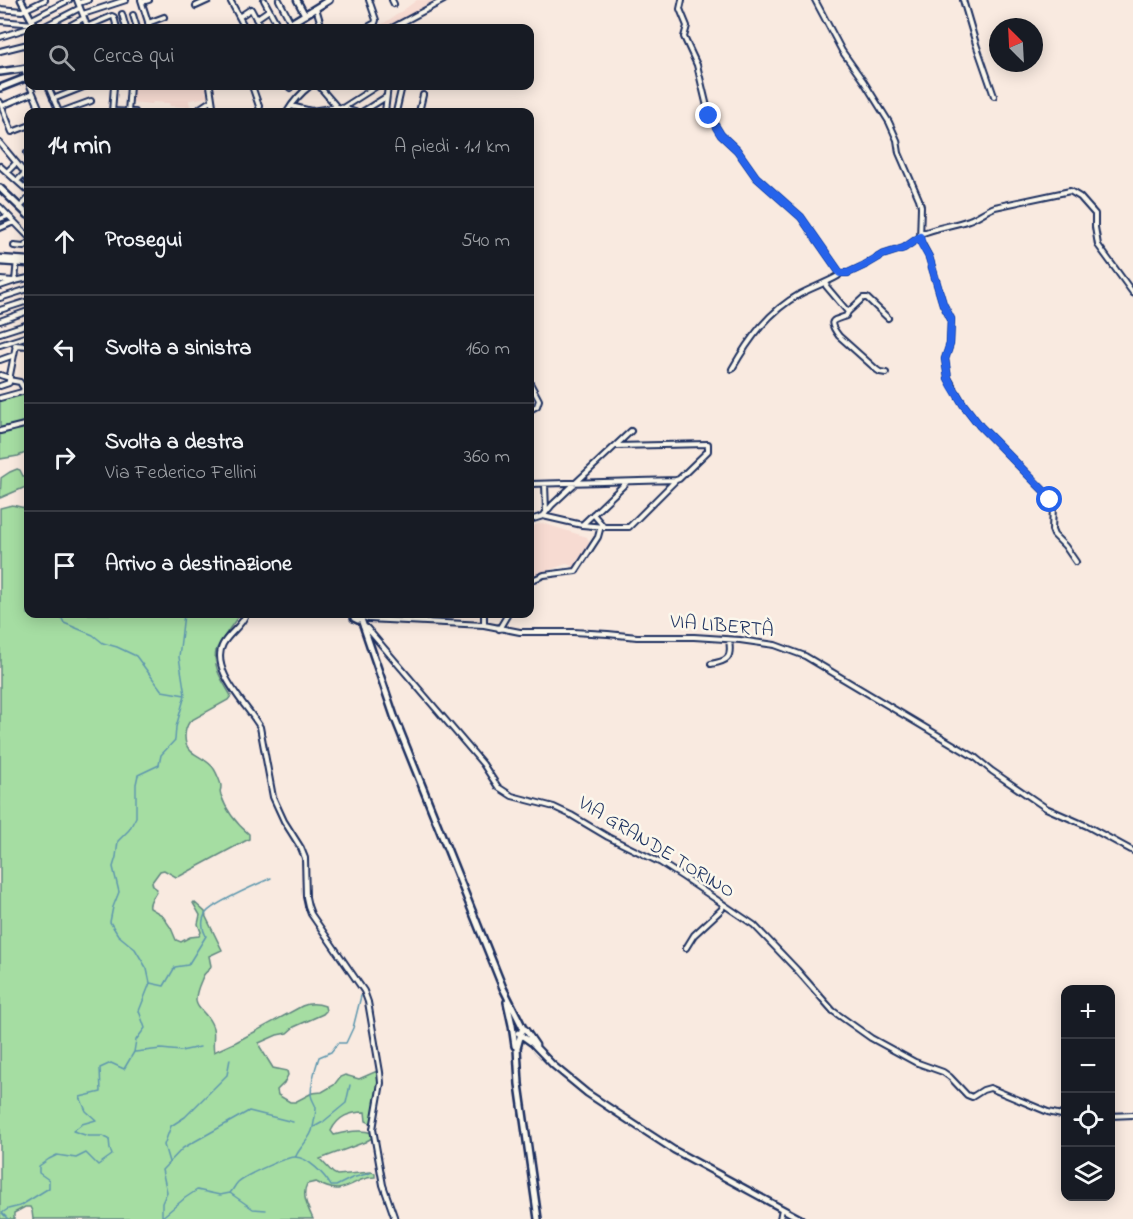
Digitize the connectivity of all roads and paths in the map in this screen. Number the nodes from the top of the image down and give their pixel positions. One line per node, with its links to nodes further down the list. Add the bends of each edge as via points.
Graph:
1 (21, 0): 23 (street)
2 (45, 0): 23 (street)
3 (69, 0): 37 (street)
4 (88, 0): 19 (street)
5 (126, 0): 27 (street)
6 (149, 0): 18 (street)
7 (209, 0): 20 (street)
8 (230, 0): 28 (street)
9 (264, 0): 24 (street)
10 (279, 0): 36 (street)
11 (297, 0): 26 (street)
12 (329, 0): 21 (main road)
13 (369, 0): 49 (street, via 376,17)
14 (444, 0): 33 (street)
15 (682, 0): 121 (street, via 680,9 687,26 684,37 697,65 709,116 756,177 801,217)
16 (815, 0): 115 (street, via 842,51 889,122 921,206)
17 (963, 0): 73 (street)
18 (142, 1): 35 (street)
19 (79, 4): 27 (street); 38 (street)
20 (196, 6)
21 (316, 8): 26 (main road); 48 (street)
22 (0, 9): 23 (street)
23 (26, 10): 37 (street)
24 (269, 10): 30 (street); 47 (street)
25 (122, 14): 34 (street)
26 (305, 15): 36 (main road)
27 (84, 16): 39 (street); 40 (street)
28 (239, 16): 30 (street, via 251,9); 45 (street)
29 (164, 17): 35 (street)
30 (256, 19): 46 (street)
31 (100, 21): 41 (street); 42 (street); 43 (street, via 112,16)
32 (0, 22): 37 (street)
33 (405, 22): 50 (street)
34 (125, 23): 44 (street, via 134,17)
35 (148, 23)
36 (291, 23)
37 (34, 24)
38 (47, 24)
39 (71, 24)
40 (86, 24)
41 (94, 24)
42 (101, 24)
43 (116, 24)
44 (136, 24)
45 (243, 24)
46 (259, 24)
47 (278, 24)
48 (321, 24)
49 (373, 24)
50 (401, 24)
51 (24, 28): 52 (street)
52 (0, 37)
53 (24, 45): 54 (street)
54 (0, 51)
55 (24, 68): 56 (main road)
56 (0, 72)
57 (24, 80): 58 (main road)
58 (0, 88)
59 (32, 90): 71 (street)
60 (50, 90): 75 (street)
61 (78, 90): 75 (street)
62 (114, 90): 83 (street)
63 (130, 90): 84 (street)
64 (211, 90): 76 (street)
65 (253, 90): 87 (street)
66 (306, 90): 79 (street)
67 (323, 90): 89 (street)
68 (370, 90): 90 (street)
69 (387, 90): 74 (street)
70 (401, 90): 93 (street)
71 (33, 93): 78 (street); 80 (street)
72 (423, 95): 94 (street)
73 (994, 96)
74 (386, 97): 91 (street); 92 (street)
75 (53, 99): 81 (street)
76 (212, 100): 85 (street); 86 (street)
77 (91, 101): 82 (street)
78 (1, 104): 95 (street)
79 (291, 106): 88 (street)
80 (39, 108)
81 (58, 108)
82 (71, 108)
83 (112, 108)
84 (128, 108)
85 (200, 108)
86 (213, 108)
87 (260, 108)
88 (296, 108)
89 (339, 108)
90 (344, 108)
91 (368, 108)
92 (385, 108)
93 (397, 108)
94 (420, 108)
95 (2, 115): 96 (street, via 12,132)
96 (24, 128)
97 (0, 143): 98 (street)
98 (16, 163): 100 (street); 101 (street)
99 (0, 166): 101 (street)
100 (24, 171)
101 (7, 172): 103 (street)
102 (24, 175): 103 (street)
103 (17, 181): 104 (street)
104 (24, 187)
105 (1, 189): 108 (main road)
106 (24, 203): 108 (street)
107 (0, 207): 110 (street)
108 (20, 207): 109 (main road)
109 (24, 210)
110 (8, 216): 111 (street); 112 (street)
111 (0, 219)
112 (14, 222): 113 (street); 114 (street)
113 (0, 228)
114 (24, 232)
115 (920, 236): 121 (street, via 904,248); 128 (street, via 978,217 989,209 1070,191 1095,214 1098,245); 170 (street, via 951,319 945,359 948,378 980,426 1045,492 1053,506 1054,535)
116 (14, 246): 117 (street)
117 (24, 247)
118 (0, 260): 119 (street)
119 (17, 261): 120 (street); 124 (street)
120 (24, 262)
121 (840, 273): 125 (street)
122 (24, 279): 124 (street)
123 (0, 280): 124 (street)
124 (15, 281): 126 (street)
125 (827, 282): 133 (street, via 826,286); 146 (street, via 778,309 762,324)
126 (0, 286)
127 (24, 290): 129 (street)
128 (1133, 293)
129 (0, 298)
130 (24, 302): 131 (street)
131 (0, 310)
132 (24, 312): 135 (street)
133 (848, 312): 134 (street, via 867,298); 147 (street, via 833,320 836,332 880,372)
134 (888, 318)
135 (0, 321)
136 (24, 325): 137 (street)
137 (0, 333)
138 (24, 337): 140 (street)
139 (0, 339): 140 (street)
140 (7, 343): 141 (street); 142 (street)
141 (0, 345)
142 (16, 345): 143 (street); 144 (street)
143 (24, 346)
144 (14, 355): 145 (street); 149 (street)
145 (0, 360)
146 (732, 369)
147 (886, 373)
148 (0, 375): 149 (street)
149 (10, 379): 150 (street); 151 (street)
150 (0, 386)
151 (24, 387)
152 (24, 391): 154 (street)
153 (534, 391): 155 (street, via 539,400)
154 (0, 398)
155 (534, 408)
156 (24, 425): 157 (street)
157 (0, 431)
158 (631, 431): 159 (street)
159 (616, 446): 160 (street, via 708,444 708,451); 162 (street)
160 (676, 480): 161 (street); 169 (street, via 629,527)
161 (627, 482): 162 (street); 166 (street)
162 (576, 483): 164 (street); 165 (street)
163 (534, 484): 164 (street)
164 (544, 484): 165 (street)
165 (544, 514): 167 (street); 168 (street)
166 (593, 514): 168 (street); 169 (street)
167 (534, 518)
168 (582, 525): 169 (street)
169 (602, 527): 171 (street, via 576,571)
170 (1076, 562)
171 (534, 579)
172 (244, 618): 193 (street, via 224,643 222,667 260,727 273,796 305,858 306,897 311,914 368,1002 381,1083 373,1129 383,1185)
173 (358, 618): 182 (main road)
174 (359, 618): 180 (main road)
175 (363, 618): 178 (street, VIA LIBERTÀ)
176 (484, 618): 178 (street)
177 (506, 618): 179 (street)
178 (484, 626): 179 (street, VIA LIBERTÀ)
179 (499, 629): 181 (street, VIA LIBERTÀ)
180 (371, 637): 182 (main road); 185 (street, VIA GRANDE TORINO, via 483,764 498,787 512,796 571,815 661,863)
181 (729, 640): 183 (street, via 727,658); 184 (street, VIA LIBERTÀ, via 775,645 805,656 976,758 1046,808)
182 (371, 647): 187 (main road, via 394,716)
183 (711, 664)
184 (1133, 850)
185 (723, 904): 186 (street); 189 (street, VIA GRANDE TORINO, via 754,925 833,1011 871,1038 921,1065 943,1072 969,1096 990,1088)
186 (686, 948)
187 (519, 1030): 188 (street); 188 (street); 194 (main road, via 519,1084)
188 (539, 1050): 192 (street, via 586,1093 674,1150)
189 (1061, 1115)
190 (1133, 1115): 191 (street)
191 (1115, 1116)
192 (782, 1209): 195 (street); 196 (street)
193 (395, 1219)
194 (538, 1219)
195 (780, 1219)
196 (801, 1219)

